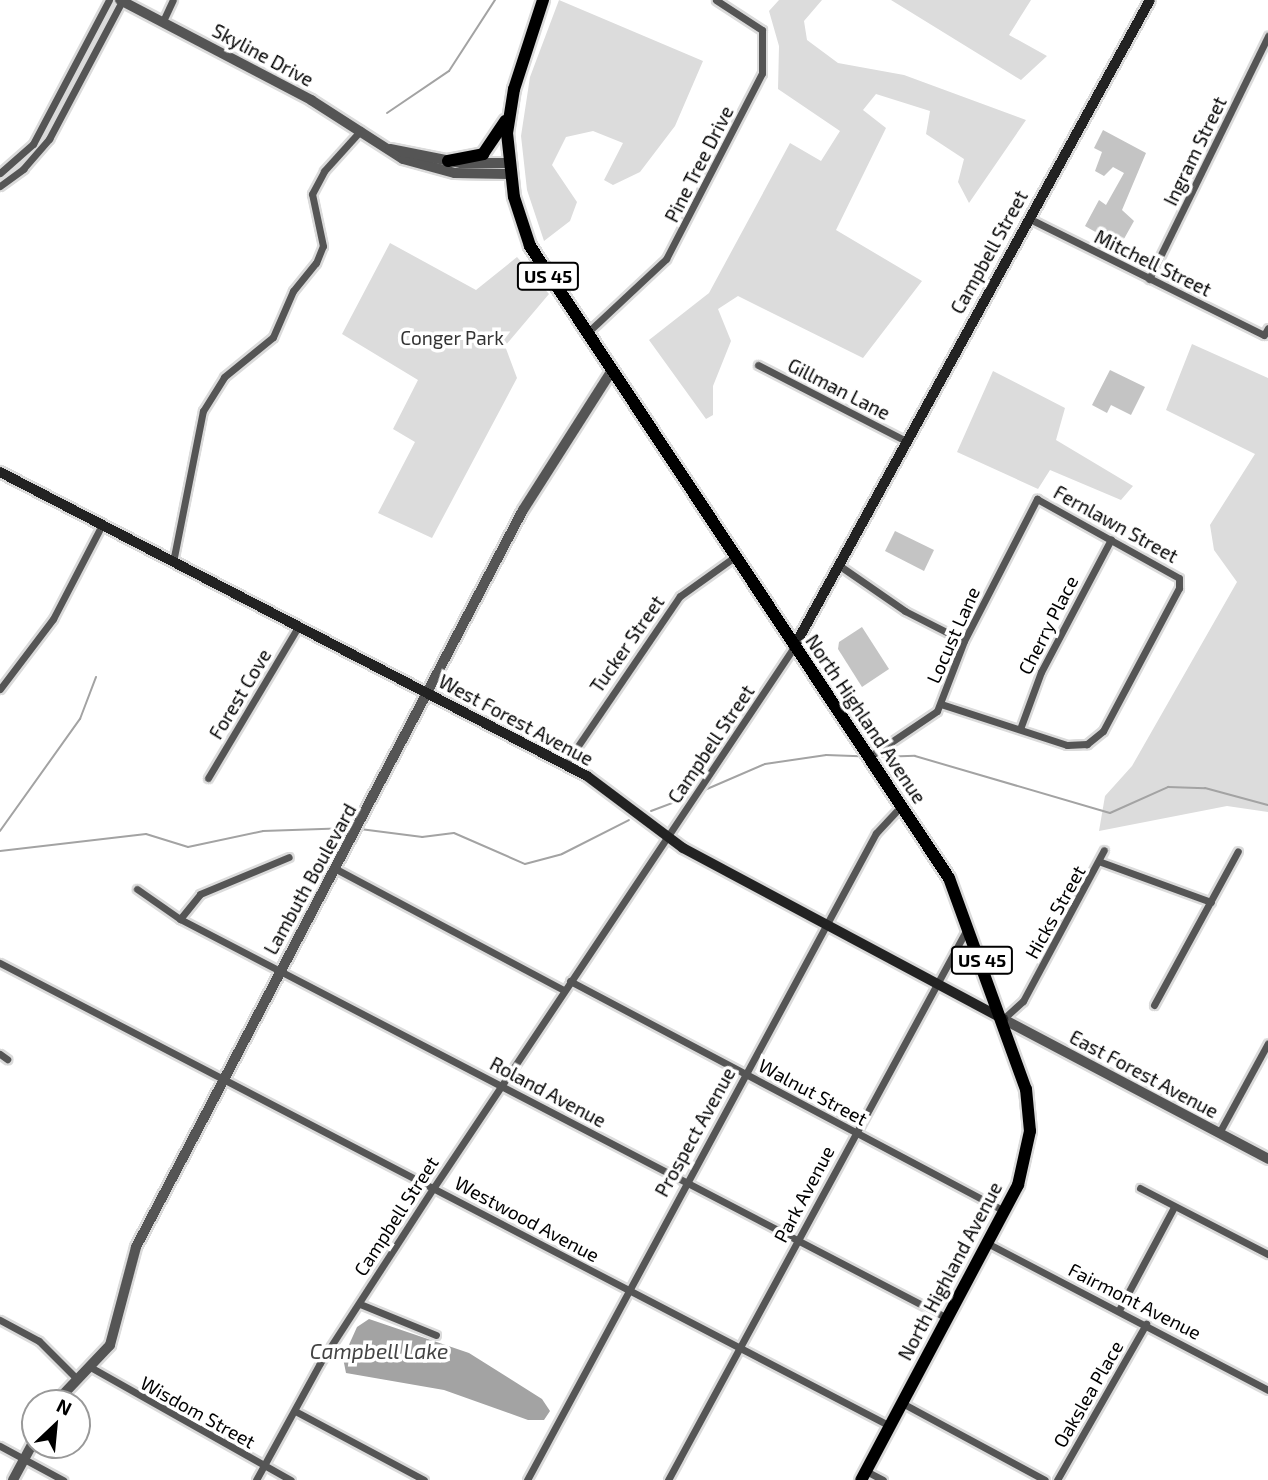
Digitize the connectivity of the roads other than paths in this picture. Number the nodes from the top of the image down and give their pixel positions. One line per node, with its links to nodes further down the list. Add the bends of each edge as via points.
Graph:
1 (109, 0): 14 (street, via 33,144)
2 (173, 0): 7 (street)
3 (543, 0): 9 (main road, North Highland Avenue / US 45)
4 (716, 0): 19 (street, Pine Tree Drive, via 762,30 762,73 666,258)
5 (1150, 0): 16 (main road, Campbell Street)
6 (121, 1): 7 (street, Skyline Drive); 15 (street, via 49,138 23,169)
7 (163, 21): 10 (street, Skyline Drive)
8 (1268, 36): 17 (street, Ingram Street)
9 (510, 111): 12 (main road, via 490,149); 13 (main road, North Highland Avenue / US 45)
10 (361, 131): 11 (street, Skyline Drive); 28 (street, via 324,171 312,194 323,246 316,264 293,291 272,337 224,377 203,411)
11 (386, 149): 12 (street, Skyline Drive); 13 (street, Skyline Drive, via 402,159 455,173)
12 (448, 161): 13 (street, Skyline Drive)
13 (509, 169): 19 (main road, North Highland Avenue / US 45, via 530,246)
14 (0, 173)
15 (0, 186)
16 (1028, 218): 17 (street, Mitchell Street); 22 (main road, Campbell Street)
17 (1149, 279): 18 (street, Mitchell Street)
18 (1266, 331)
19 (586, 333): 21 (main road, North Highland Avenue / US 45)
20 (758, 365): 22 (street, Gillman Lane)
21 (611, 372): 27 (main road, North Highland Avenue / US 45); 34 (street, Lambuth Boulevard, via 530,498)
22 (906, 441): 29 (main road, Campbell Street)
23 (0, 472): 25 (main road, West Forest Avenue)
24 (1037, 499): 26 (street, Fernlawn Street); 31 (street, Locust Lane)
25 (102, 525): 28 (main road, West Forest Avenue); 33 (street, via 53,620)
26 (1111, 539): 36 (street, Cherry Place, via 1041,672); 36 (street, Fernlawn Street, via 1179,578 1179,588 1096,739 1067,745)
27 (733, 558): 32 (main road, North Highland Avenue / US 45); 38 (street, Tucker Street, via 680,596)
28 (173, 562): 30 (main road, West Forest Avenue)
29 (840, 566): 31 (street, via 905,611); 32 (main road, Campbell Street)
30 (298, 626): 34 (main road, West Forest Avenue); 39 (street, Forest Cove)
31 (964, 640): 35 (street, Locust Lane)
32 (794, 647): 37 (main road, North Highland Avenue / US 45); 41 (street, Campbell Street)
33 (0, 689)
34 (429, 695): 38 (main road, West Forest Avenue); 46 (street, Lambuth Boulevard)
35 (941, 704): 36 (street); 37 (street, Locust Lane)
36 (1020, 729)
37 (867, 755): 40 (main road, North Highland Avenue / US 45)
38 (565, 765): 41 (main road, West Forest Avenue, via 605,788)
39 (208, 778)
40 (901, 806): 50 (main road, North Highland Avenue / US 45, via 949,878); 51 (street, Prospect Avenue, via 876,833)
41 (668, 838): 51 (main road, West Forest Avenue); 54 (street, Campbell Street)
42 (1104, 850): 45 (street, Hicks Street)
43 (1238, 851): 48 (street)
44 (289, 857): 49 (street, via 200,894)
45 (1101, 862): 48 (street); 58 (street, Hicks Street, via 1023,1001)
46 (336, 869): 53 (street, Lambuth Boulevard); 56 (street)
47 (137, 889): 49 (street, Roland Avenue)
48 (1211, 902): 57 (street)
49 (180, 919): 53 (street, Roland Avenue)
50 (969, 924): 55 (street, Park Avenue); 58 (main road, North Highland Avenue / US 45)
51 (827, 925): 55 (main road, West Forest Avenue); 60 (street, Prospect Avenue)
52 (0, 963): 61 (street, Westwood Avenue)
53 (280, 971): 61 (street, Lambuth Boulevard); 62 (street, Roland Avenue)
54 (570, 981): 56 (street, Campbell Street); 60 (street, Walnut Street)
55 (936, 984): 58 (main road, West Forest Avenue); 63 (street, Park Avenue)
56 (564, 990): 62 (street, Campbell Street)
57 (1154, 1005)
58 (1003, 1019): 64 (street, East Forest Avenue); 70 (main road, North Highland Avenue / US 45, via 1030,1112 1028,1152)
59 (1268, 1043): 64 (street)
60 (745, 1074): 63 (street, Walnut Street); 66 (street, Prospect Avenue)
61 (224, 1078): 67 (street, Westwood Avenue); 82 (street, Lambuth Boulevard, via 136,1247 114,1335)
62 (502, 1085): 66 (street, Roland Avenue); 67 (street, Campbell Street)
63 (854, 1132): 70 (street, Walnut Street); 71 (street, Park Avenue)
64 (1219, 1133): 65 (street, East Forest Avenue)
65 (1268, 1159)
66 (686, 1182): 71 (street, Roland Avenue); 74 (street, Prospect Avenue)
67 (434, 1187): 74 (street, Westwood Avenue); 75 (street, Campbell Street)
68 (1140, 1188): 69 (street)
69 (1174, 1207): 73 (street); 76 (street)
70 (1004, 1210): 72 (main road, North Highland Avenue / US 45)
71 (798, 1240): 77 (street, Roland Avenue); 81 (street, Park Avenue)
72 (987, 1243): 76 (street, Fairmont Avenue); 77 (main road, North Highland Avenue / US 45)
73 (1268, 1254)
74 (627, 1290): 81 (street, Westwood Avenue); 101 (street, Prospect Avenue)
75 (360, 1304): 80 (street); 87 (street, Campbell Street)
76 (1119, 1310): 79 (street, Fairmont Avenue)
77 (947, 1318): 86 (main road, North Highland Avenue / US 45)
78 (0, 1320): 83 (street, via 39,1341)
79 (1146, 1324): 85 (street, Fairmont Avenue); 105 (street, Oakslea Place)
80 (436, 1335)
81 (738, 1348): 88 (street, Westwood Avenue); 95 (street, Park Avenue)
82 (92, 1368): 83 (street, Lambuth Boulevard); 93 (street, Wisdom Street)
83 (76, 1378): 84 (street, Lambuth Boulevard)
84 (67, 1389)
85 (1268, 1390)
86 (902, 1403): 88 (main road, North Highland Avenue / US 45); 104 (street)
87 (295, 1411): 93 (street, Campbell Street); 100 (street)
88 (890, 1426): 94 (main road, North Highland Avenue / US 45)
89 (0, 1446): 90 (street)
90 (21, 1456)
91 (24, 1459): 96 (street)
92 (26, 1459): 97 (street)
93 (264, 1465): 98 (street, Campbell Street); 99 (street, Wisdom Street)
94 (864, 1476): 103 (street)
95 (670, 1478): 102 (street)
96 (13, 1480)
97 (63, 1480)
98 (256, 1480)
99 (291, 1480)
100 (424, 1480)
101 (527, 1480)
102 (680, 1480)
103 (883, 1480)
104 (1045, 1480)
105 (1057, 1480)

